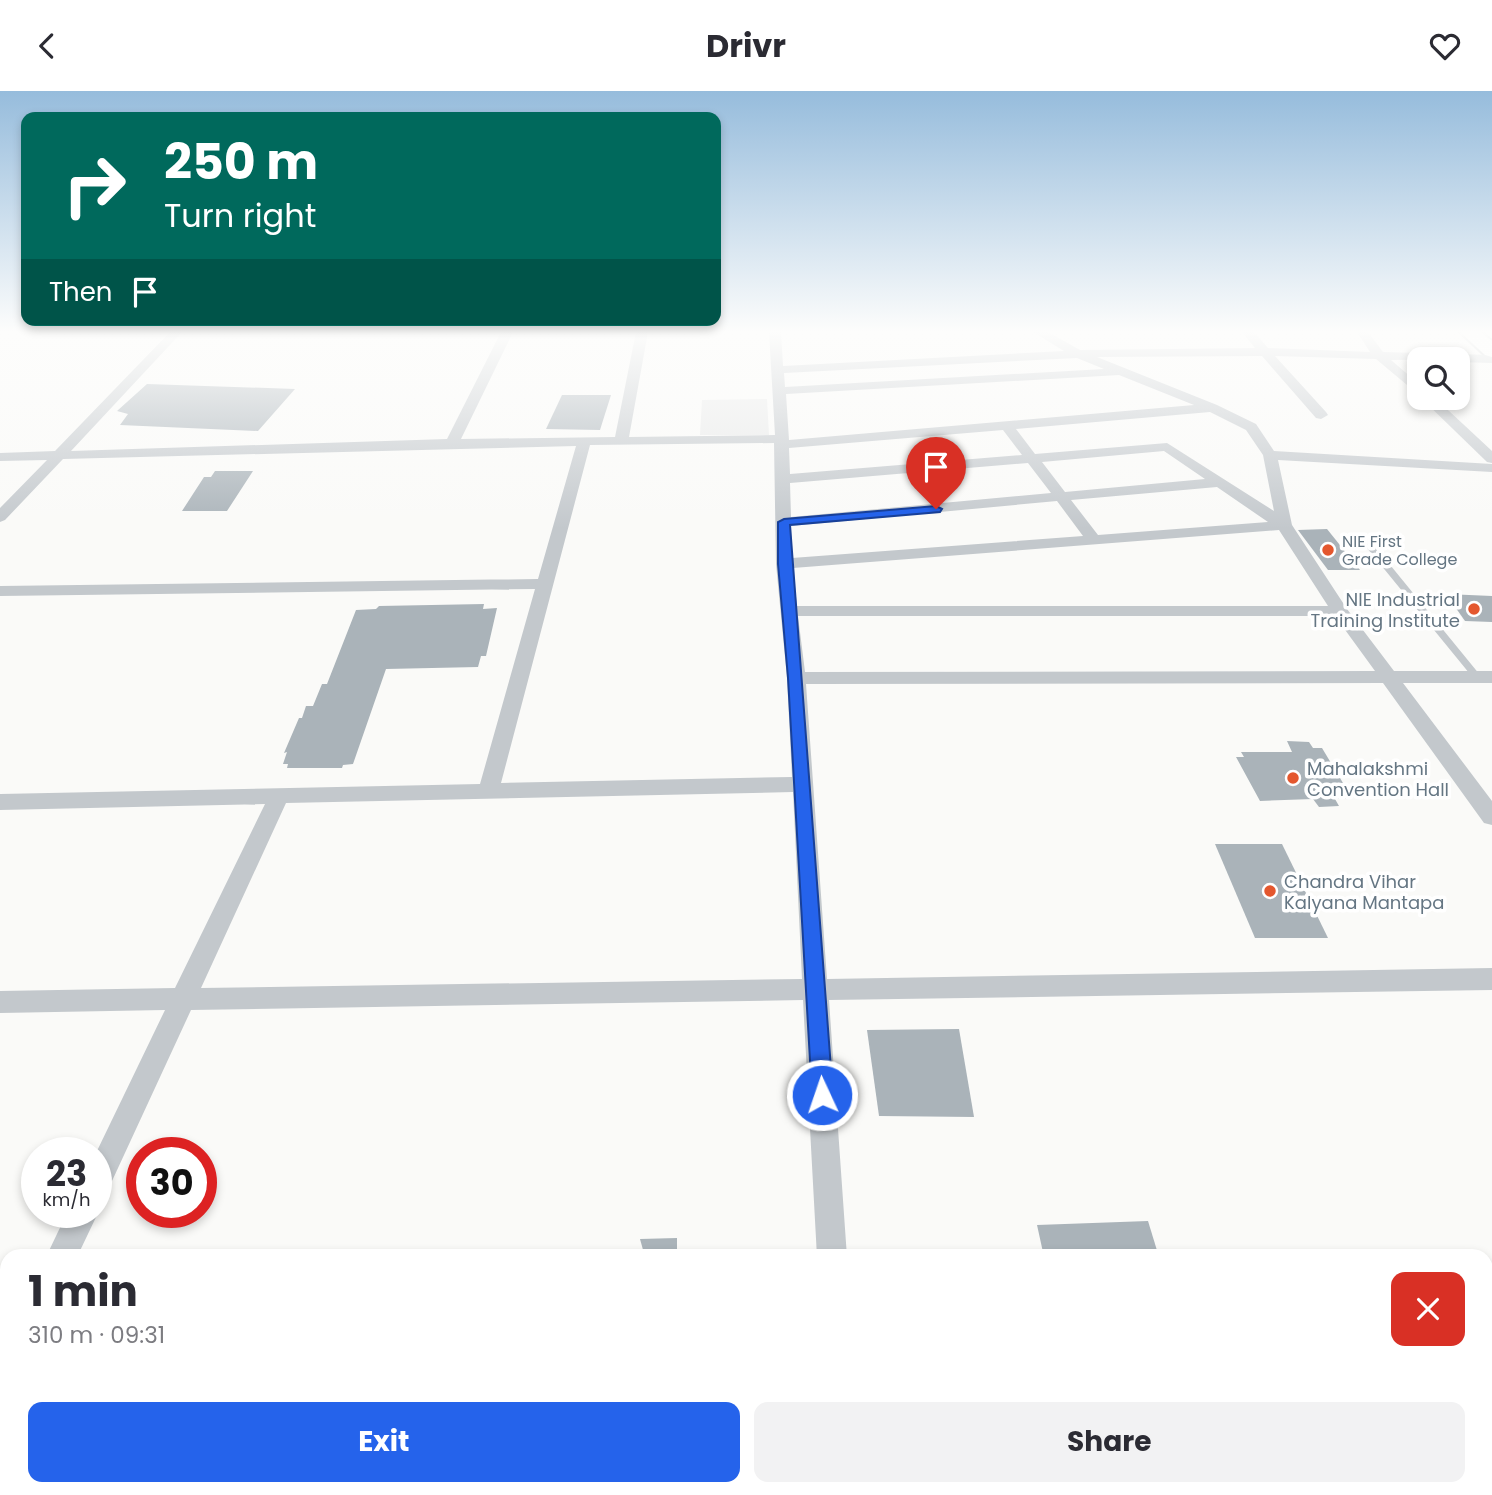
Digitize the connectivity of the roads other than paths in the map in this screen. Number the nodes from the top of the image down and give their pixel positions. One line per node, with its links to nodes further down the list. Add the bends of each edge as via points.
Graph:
1 (114, 398): 16 (street)
2 (475, 398): 14 (street)
3 (629, 398): 11 (street)
4 (779, 398): 13 (street)
5 (1188, 398): 7 (street)
6 (1305, 398): 9 (street)
7 (1212, 408): 10 (street); 15 (street, via 1251,427)
8 (1440, 410): 19 (street)
9 (1321, 415)
10 (1007, 426): 13 (street); 18 (street)
11 (621, 440): 12 (street); 13 (street)
12 (584, 441): 14 (street); 30 (street)
13 (781, 442): 21 (street)
14 (452, 443): 16 (street)
15 (1270, 455): 20 (street); 26 (street)
16 (61, 456): 17 (street); 24 (street)
17 (0, 457)
18 (1033, 459): 21 (street); 22 (street, via 1167,447); 23 (street)
19 (1492, 459)
20 (1492, 468)
21 (781, 479): 25 (street)
22 (1219, 482): 23 (street); 26 (street)
23 (1063, 498): 25 (street); 27 (street)
24 (0, 517)
25 (784, 522): 29 (street)
26 (1284, 525): 27 (street); 33 (street)
27 (1095, 541): 29 (street)
28 (1370, 546): 35 (lane)
29 (784, 564): 32 (street)
30 (544, 584): 31 (street); 38 (street)
31 (0, 591)
32 (789, 611): 33 (street); 36 (street)
33 (1340, 611): 34 (street)
34 (1389, 677): 35 (street); 36 (street); 41 (street)
35 (1484, 677)
36 (796, 678): 37 (street)
37 (800, 784): 38 (street); 43 (street)
38 (488, 792): 39 (street)
39 (280, 794): 40 (street); 44 (street)
40 (0, 802)
41 (1492, 817)
42 (1492, 979): 43 (street)
43 (816, 988): 44 (street); 49 (street)
44 (185, 1001): 45 (street); 46 (street)
45 (0, 1002)
46 (112, 1151)
47 (76, 1228): 48 (street)
48 (65, 1249)
49 (832, 1249)

